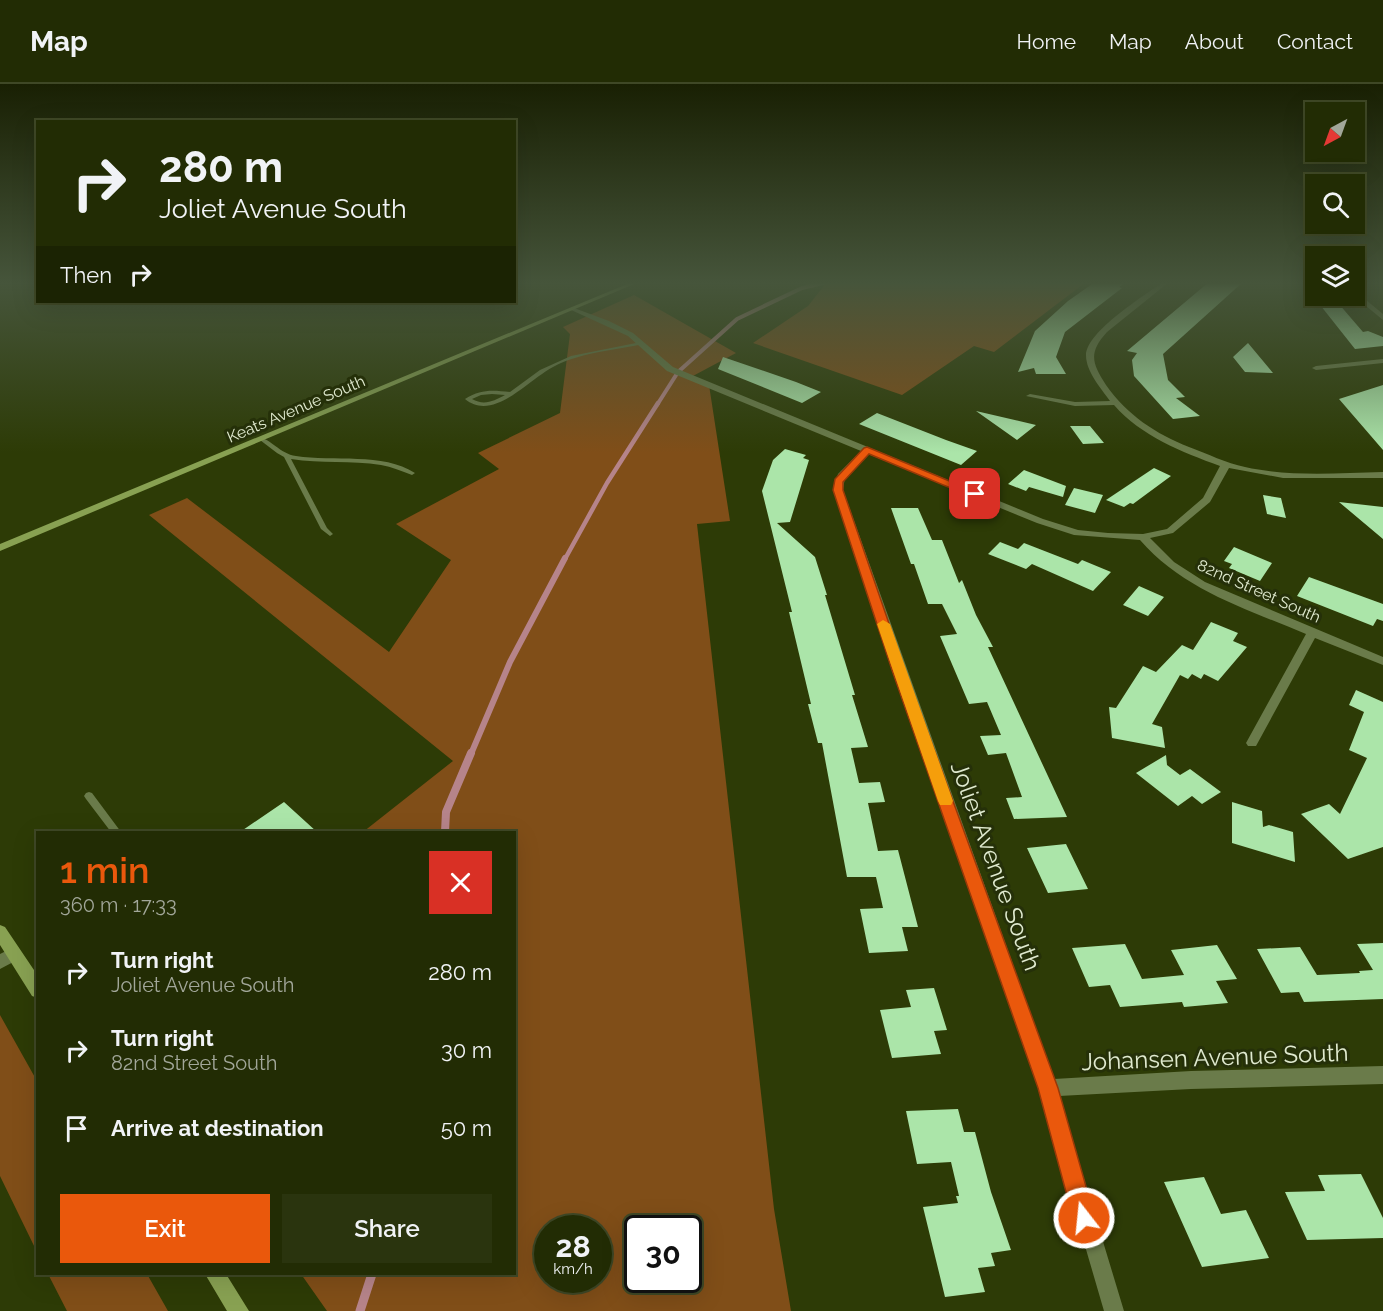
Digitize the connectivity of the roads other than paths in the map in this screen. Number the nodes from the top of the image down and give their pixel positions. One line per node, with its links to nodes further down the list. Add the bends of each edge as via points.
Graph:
1 (500, 339): 10 (main road, Keats Avenue South)
2 (635, 339): 4 (street)
3 (1098, 339): 9 (street, via 1090,350 1092,365)
4 (641, 343): 7 (lane, via 573,357 542,371); 11 (street, via 670,369)
5 (1383, 361): 6 (street)
6 (1316, 368)
7 (511, 394): 7 (lane, via 485,405 468,399 480,393)
8 (1030, 396): 9 (street, via 1075,404)
9 (1115, 404): 13 (street, via 1148,430)
10 (262, 440): 12 (lane); 18 (main road, Keats Avenue South)
11 (867, 450): 17 (street, via 1061,528); 28 (street, Joliet Avenue South, via 841,476 838,490)
12 (287, 457): 14 (lane, via 370,460); 16 (lane)
13 (1225, 465): 15 (street, via 1300,476); 17 (street, via 1207,500 1170,531)
14 (412, 473)
15 (1383, 475)
16 (330, 534)
17 (1143, 537): 19 (street, 82nd Street South, via 1187,578)
18 (0, 548)
19 (1313, 632): 20 (street, 82nd Street South); 21 (street)
20 (1383, 661)
21 (1252, 743)
22 (89, 796): 23 (lane)
23 (115, 831)
24 (0, 932): 25 (main road)
25 (7, 958): 26 (main road)
26 (36, 989)
27 (1383, 1075): 28 (street, Johansen Avenue South)
28 (1048, 1088): 31 (street, Joliet Avenue South, via 1096,1262)
29 (216, 1275): 30 (main road)
30 (239, 1311)
31 (1114, 1311)

